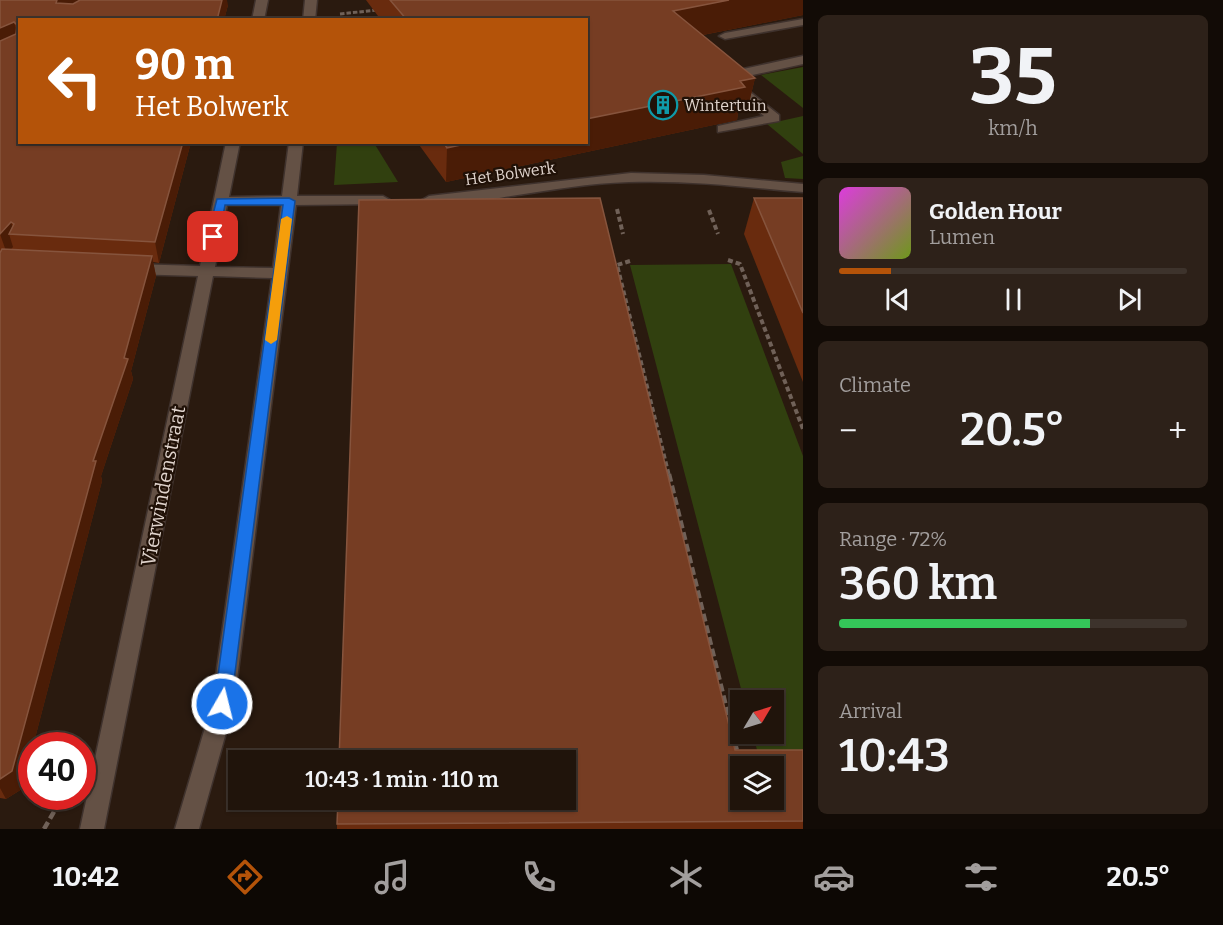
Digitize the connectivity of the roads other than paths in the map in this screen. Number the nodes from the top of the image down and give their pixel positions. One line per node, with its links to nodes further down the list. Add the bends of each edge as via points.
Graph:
1 (262, 0): 4 (street)
2 (311, 0): 3 (street)
3 (309, 17)
4 (258, 18)
5 (803, 22): 6 (street)
6 (725, 36)
7 (803, 60): 8 (street, via 724,77 774,118)
8 (723, 129)
9 (233, 144): 14 (street, Vierwindenstraat)
10 (296, 144): 15 (street)
11 (803, 188): 13 (street, Het Bolwerk, via 697,178 635,178 574,182 473,198)
12 (393, 200): 15 (street)
13 (415, 200)
14 (221, 201): 15 (street); 17 (street, Vierwindenstraat)
15 (289, 201): 18 (street)
16 (110, 268): 17 (street)
17 (206, 272): 18 (street); 19 (street, Vierwindenstraat)
18 (279, 273): 20 (street, via 222,704)
19 (92, 829)
20 (187, 829)

